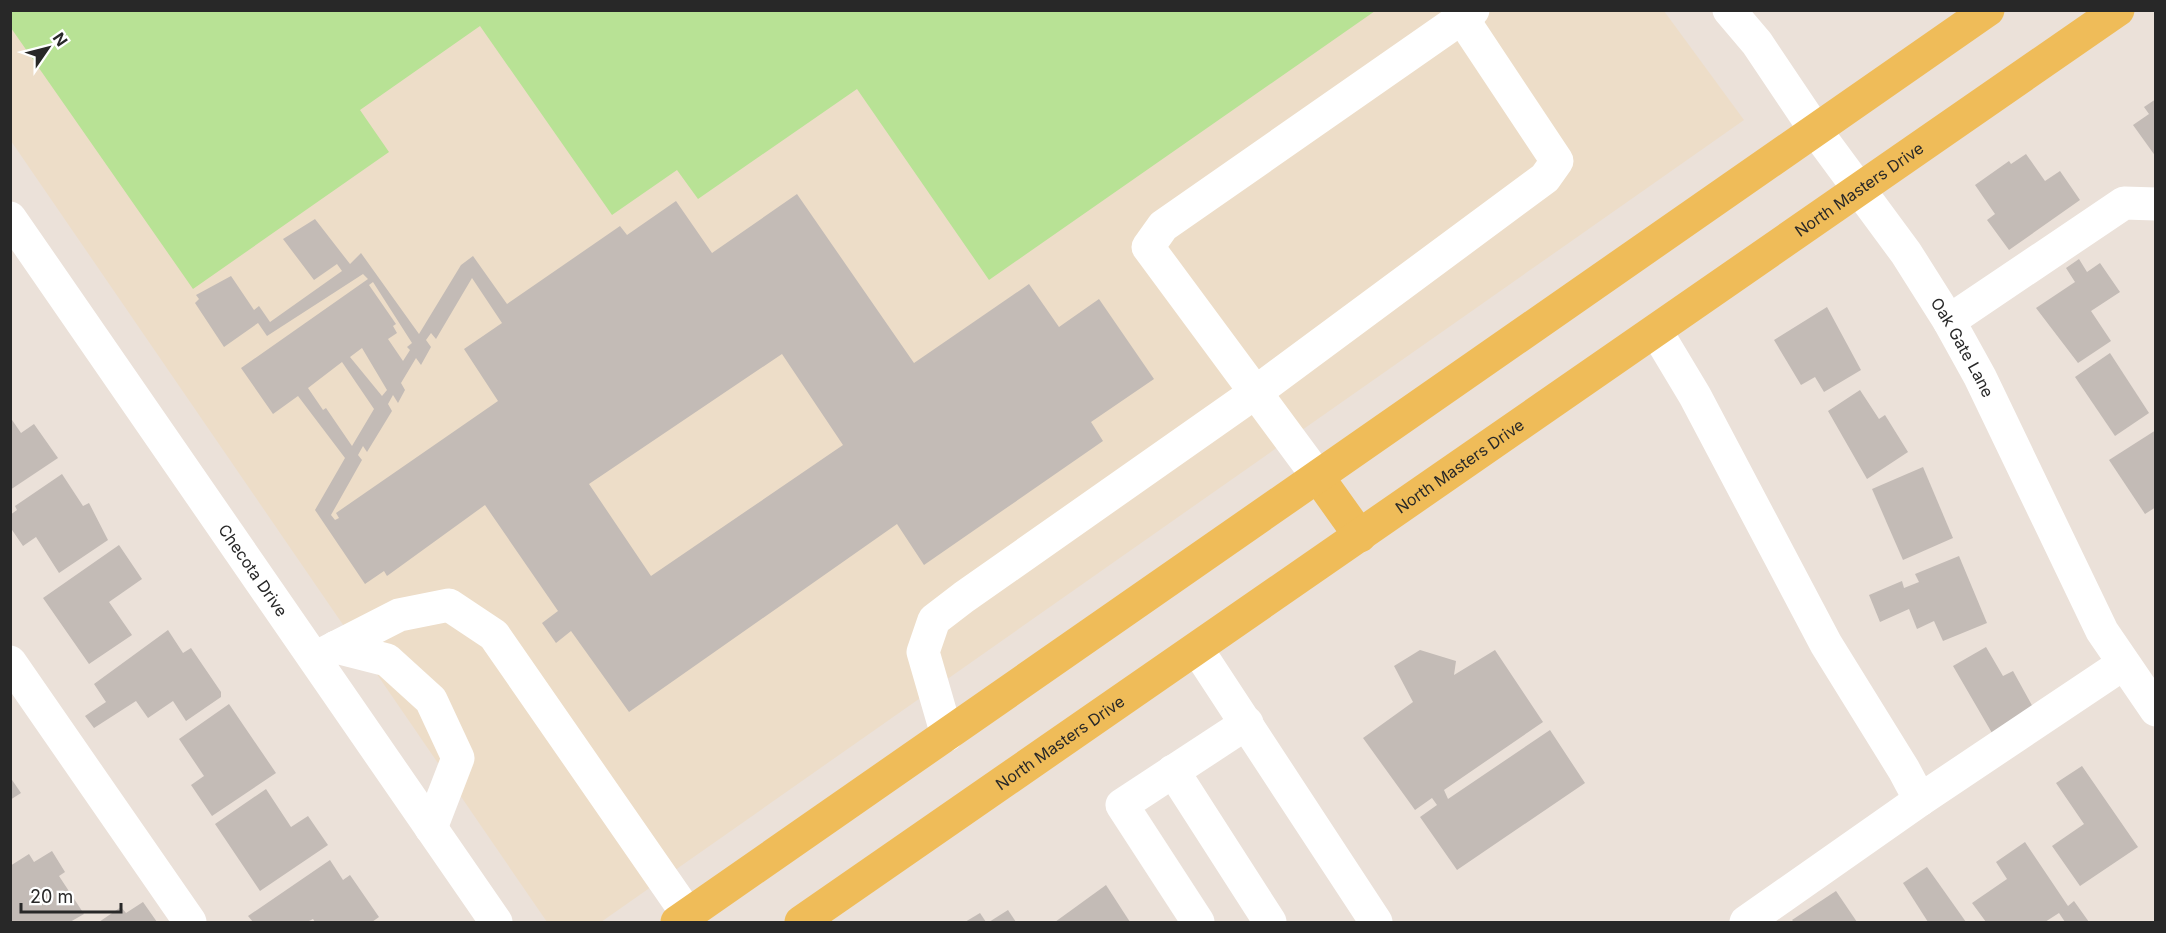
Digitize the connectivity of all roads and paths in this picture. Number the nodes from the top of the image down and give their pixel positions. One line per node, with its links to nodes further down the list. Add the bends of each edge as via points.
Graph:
1 (1729, 10): 5 (street, Oak Gate Lane, via 1757,43)
2 (1988, 10): 5 (main road)
3 (2118, 10): 6 (main road, North Masters Drive)
4 (1467, 14): 11 (street, via 1557,161 1545,178); 11 (street, via 1163,225 1148,247)
5 (1816, 131): 6 (street, Oak Gate Lane); 12 (main road)
6 (1860, 190): 9 (street, Oak Gate Lane); 10 (main road, North Masters Drive)
7 (2156, 204): 9 (street, via 2124,203)
8 (10, 218): 15 (street, Checota Drive)
9 (1949, 321): 17 (street, Oak Gate Lane, via 1980,377 2102,631)
10 (1656, 331): 13 (main road, North Masters Drive); 22 (street, via 1826,644)
11 (1256, 392): 12 (street); 20 (street, via 934,620 923,652)
12 (1318, 477): 13 (main road); 20 (main road)
13 (1360, 536): 14 (main road, North Masters Drive)
14 (1197, 649): 19 (street); 27 (main road, North Masters Drive)
15 (325, 653): 23 (street, Checota Drive); 23 (street, via 387,660 431,700 458,758); 24 (street, via 399,615 449,605 494,635)
16 (10, 662): 25 (street)
17 (2123, 664): 18 (street, Oak Gate Lane); 22 (street)
18 (2156, 710)
19 (1246, 723): 21 (street); 30 (street)
20 (947, 735): 24 (main road)
21 (1173, 771): 28 (street, via 1122,805); 29 (street)
22 (1920, 800): 31 (street)
23 (431, 828): 26 (street, Checota Drive)
24 (683, 919)
25 (190, 922)
26 (496, 922)
27 (801, 922)
28 (1198, 922)
29 (1270, 922)
30 (1376, 922)
31 (1746, 922)

